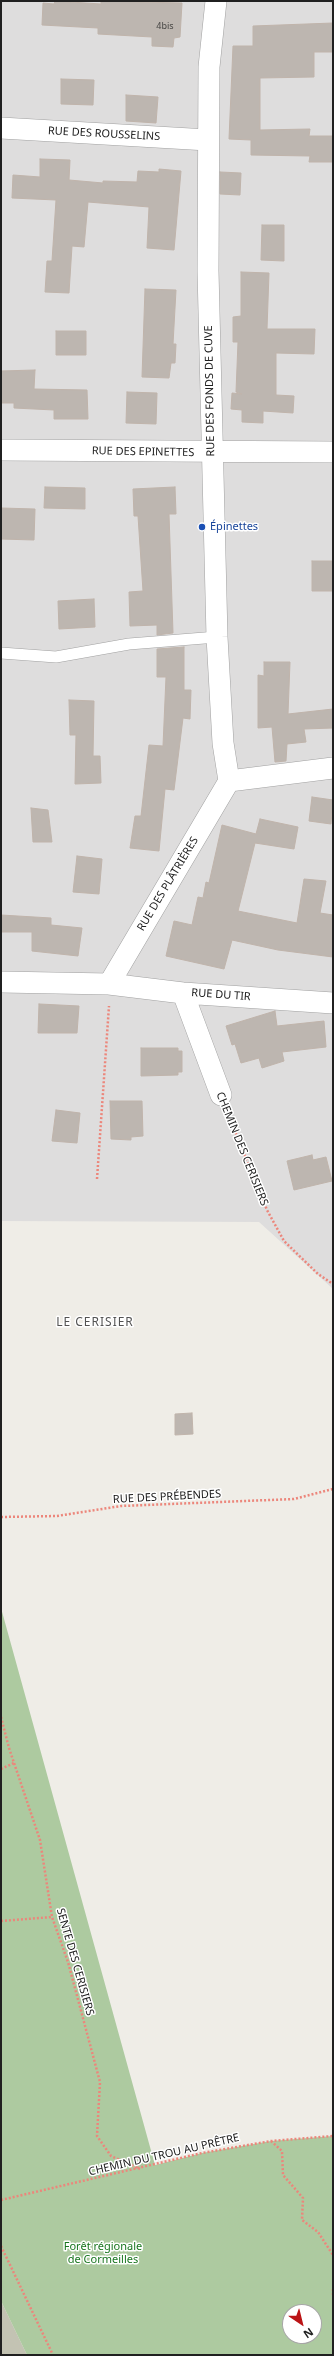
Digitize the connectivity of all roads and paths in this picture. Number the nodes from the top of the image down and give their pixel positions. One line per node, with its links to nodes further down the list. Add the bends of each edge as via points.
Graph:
1 (216, 1): 3 (street, RUE DES FONDS DE CUVE, via 209,67)
2 (1, 128): 3 (street, RUE DES ROUSSELINS)
3 (208, 140): 5 (street, RUE DES FONDS DE CUVE)
4 (1, 450): 5 (street, RUE DES EPINETTES)
5 (211, 452): 6 (street, RUE DES EPINETTES); 7 (street, RUE DES FONDS DE CUVE)
6 (333, 452)
7 (217, 637): 8 (lane, via 129,644 56,657); 10 (street, RUE DES FONDS DE CUVE, via 223,743)
8 (1, 653)
9 (333, 768): 10 (street)
10 (229, 781): 12 (street, RUE DES PLÂTRIÈRES)
11 (1, 982): 12 (street)
12 (109, 984): 13 (street, RUE DU TIR); 16 (path)
13 (183, 993): 14 (street, RUE DU TIR); 15 (street, CHEMIN DES CERISIERS)
14 (333, 1003)
15 (220, 1095): 17 (path, CHEMIN DES CERISIERS, via 267,1210 284,1241 318,1274)
16 (97, 1179)
17 (333, 1284)
18 (333, 1489): 19 (path, RUE DES PRÉBENDES, via 294,1499 122,1506 57,1516)
19 (1, 1517)
20 (1, 1717): 21 (path, SENTE DES CERISIERS)
21 (14, 1764): 22 (path); 23 (path, SENTE DES CERISIERS, via 40,1840)
22 (1, 1769)
23 (52, 1917): 24 (path); 27 (path, SENTE DES CERISIERS, via 68,1962 100,2082 97,2136 112,2156)
24 (1, 1921)
25 (333, 2136): 26 (path, CHEMIN DU TROU AU PRÊTRE)
26 (271, 2141): 27 (path, CHEMIN DU TROU AU PRÊTRE, via 202,2153); 30 (path, via 282,2151 283,2175 303,2198 302,2220 318,2232)
27 (140, 2169): 28 (path, CHEMIN DU TROU AU PRÊTRE)
28 (1, 2200)
29 (1, 2246): 33 (path)
30 (333, 2255)
31 (333, 2289): 32 (path)
32 (333, 2295)
33 (53, 2355)

